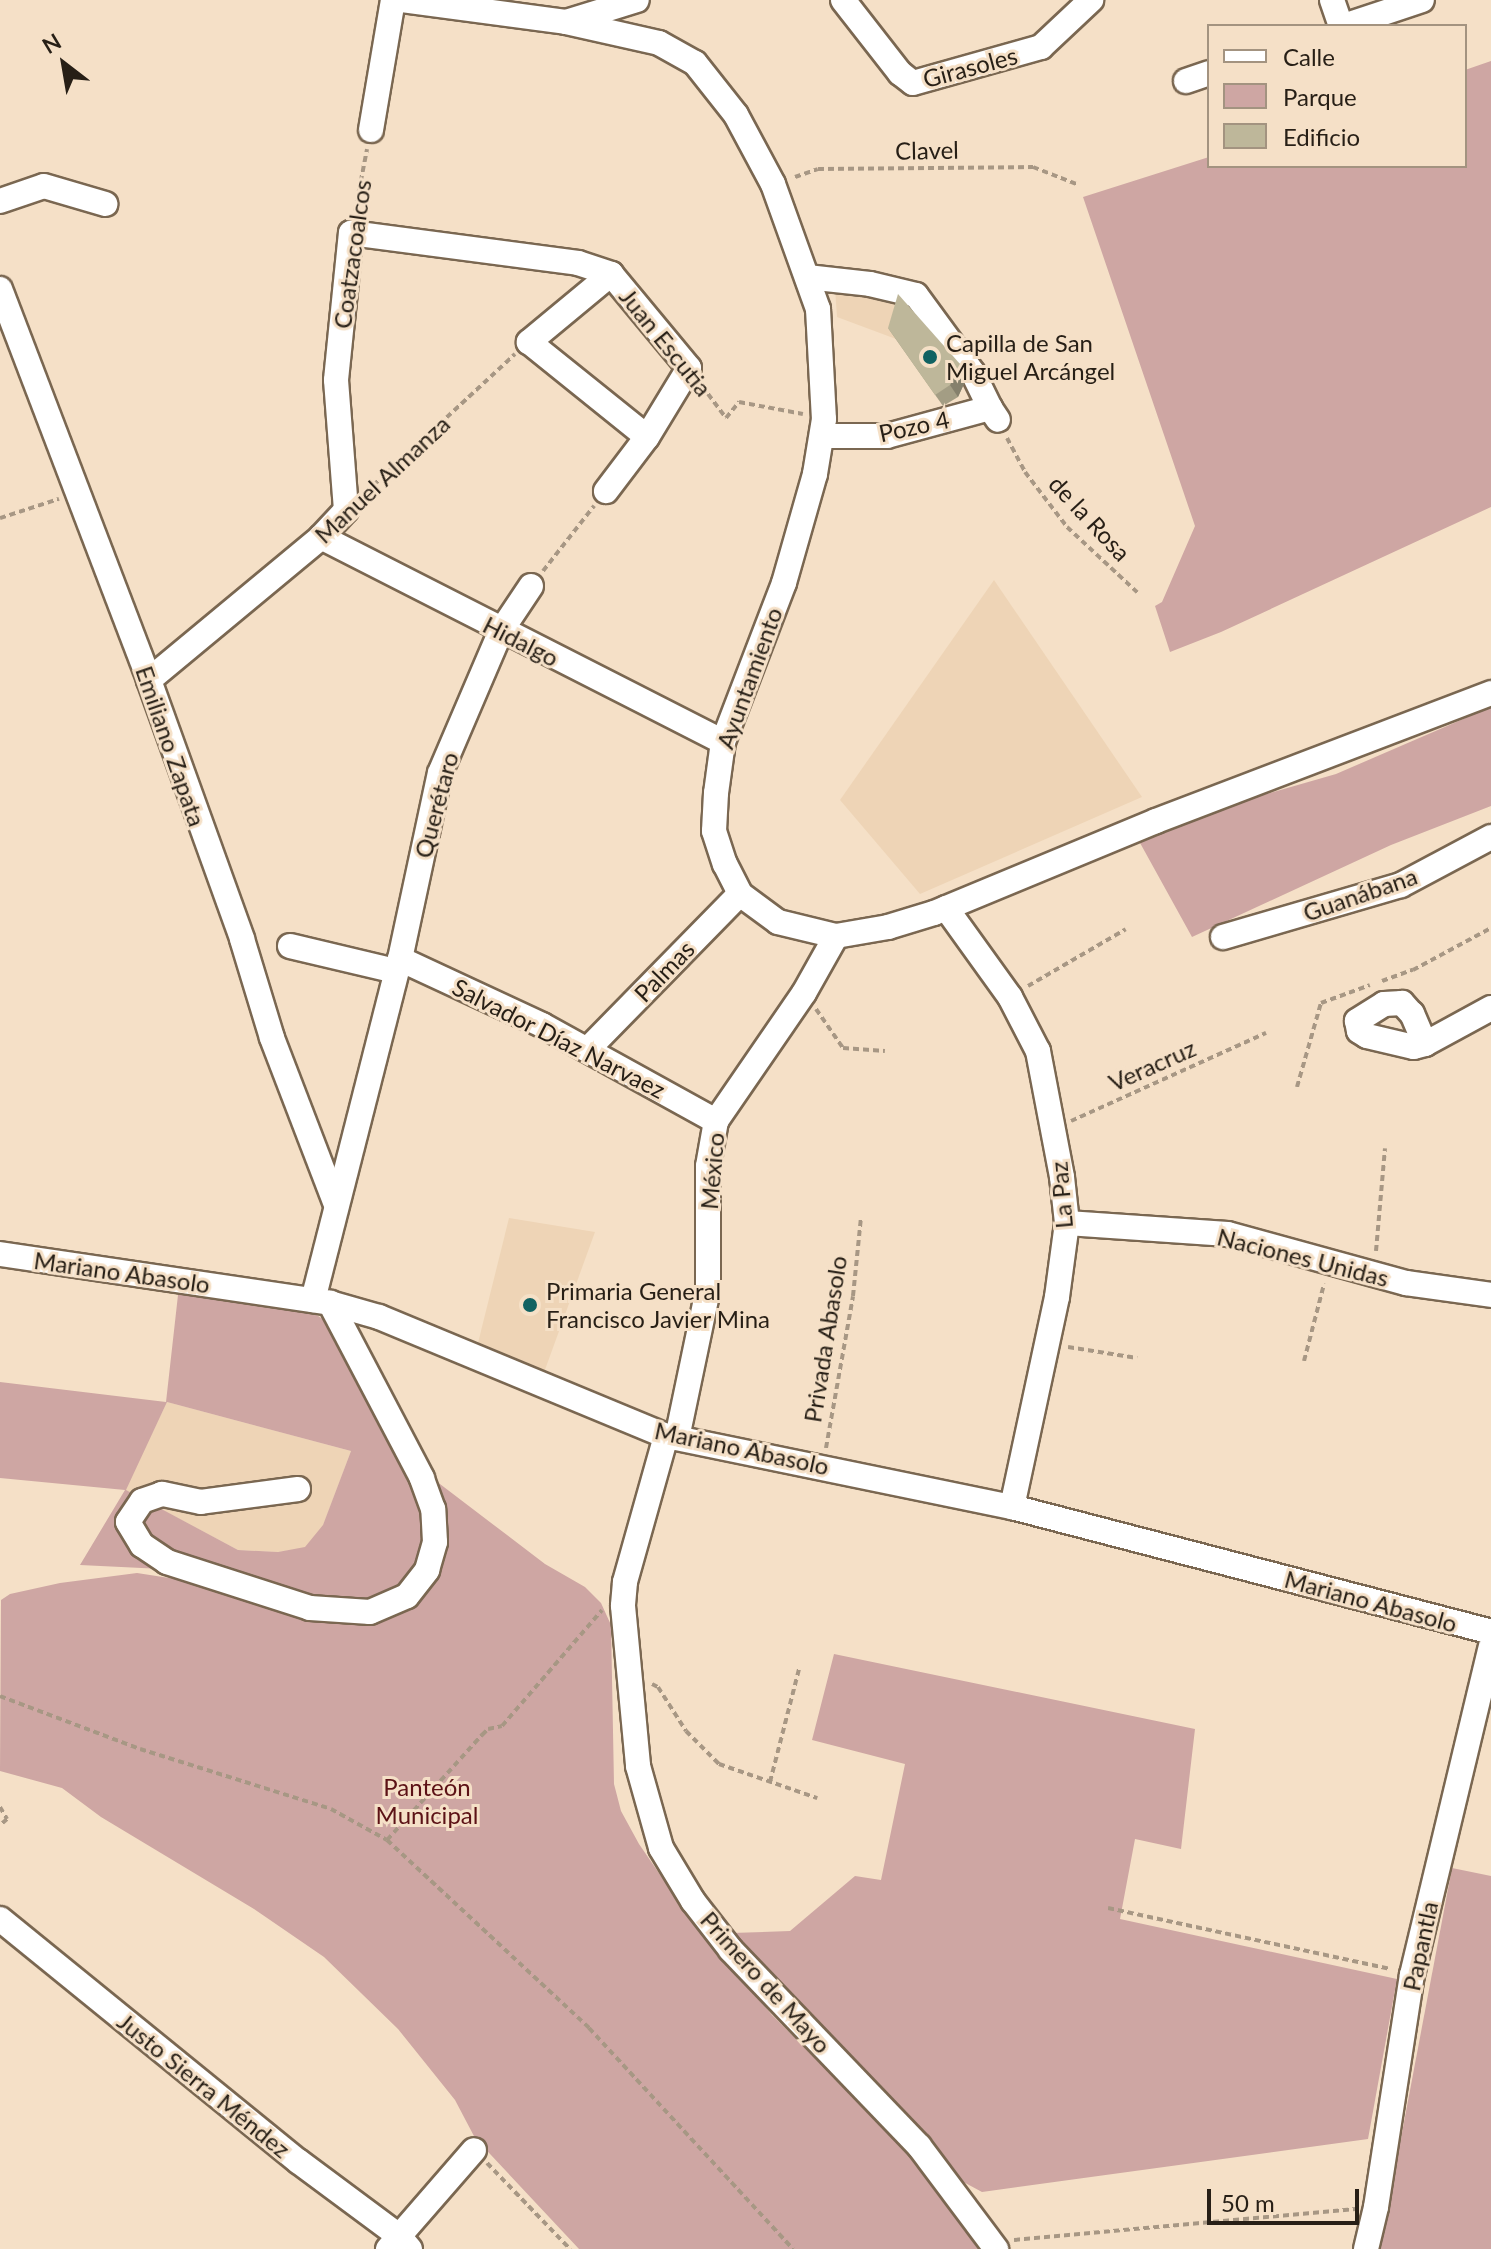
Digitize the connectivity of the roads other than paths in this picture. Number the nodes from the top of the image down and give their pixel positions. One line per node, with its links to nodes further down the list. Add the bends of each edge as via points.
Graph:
1 (393, 0): 13 (street)
2 (402, 0): 8 (street, Ayuntamiento)
3 (637, 0): 8 (street)
4 (843, 0): 5 (street, Girasoles, via 894,67 913,83 1041,47)
5 (1091, 0)
6 (1332, 0): 9 (street)
7 (1422, 0): 10 (street)
8 (566, 22): 18 (street, Ayuntamiento, via 659,43 695,63 736,115 773,184)
9 (1342, 24)
10 (1349, 24)
11 (1207, 74): 12 (street)
12 (1186, 81)
13 (371, 130)
14 (0, 201): 15 (street, via 44,186)
15 (105, 204)
16 (351, 233): 17 (street, Juan Escutia, via 578,263); 23 (street, Coatzacoalcos, via 336,380)
17 (611, 274): 21 (street, Juan Escutia, via 689,368); 21 (street, via 529,342)
18 (807, 277): 20 (street, Ayuntamiento, via 818,309); 20 (street, Pozo 4, via 916,295 973,373 995,415 887,436)
19 (0, 289): 27 (street, Emiliano Zapata)
20 (823, 428): 29 (street, Ayuntamiento, via 784,583)
21 (647, 437): 22 (street)
22 (606, 491)
23 (346, 510): 24 (street, Manuel Almanza)
24 (321, 537): 26 (street, Hidalgo); 27 (street, Manuel Almanza)
25 (531, 586): 26 (street, Querétaro)
26 (501, 631): 29 (street, Hidalgo); 36 (street, Querétaro, via 440,773)
27 (149, 680): 41 (street, Emiliano Zapata, via 272,1038)
28 (1491, 693): 32 (street)
29 (723, 742): 31 (street, Ayuntamiento, via 714,831)
30 (1491, 837): 34 (street, Guanábana, via 1401,885)
31 (740, 894): 33 (street, via 778,922); 39 (street, Palmas)
32 (946, 908): 33 (street, via 888,927); 42 (street, La Paz, via 1010,997 1038,1051)
33 (836, 936): 40 (street, México, via 804,993)
34 (1223, 937)
35 (290, 946): 36 (street, Salvador Díaz Narvaez)
36 (398, 965): 39 (street, Salvador Díaz Narvaez); 41 (street, Querétaro)
37 (1491, 1008): 38 (street)
38 (1425, 1044)
39 (588, 1049): 40 (street, Salvador Díaz Narvaez)
40 (716, 1121): 46 (street, México, via 708,1166 708,1290)
41 (336, 1205): 45 (street, Querétaro)
42 (1067, 1223): 44 (street, Naciones Unidas, via 1228,1234 1406,1283); 48 (street, La Paz, via 1049,1344)
43 (0, 1254): 45 (street, Mariano Abasolo)
44 (1491, 1295)
45 (322, 1302): 46 (street, Mariano Abasolo, via 379,1317); 47 (street, via 422,1478 433,1509 435,1542 427,1570 407,1596 370,1612 310,1608 167,1562 142,1545 128,1522 142,1501 162,1494 201,1502)
46 (671, 1437): 48 (street, Mariano Abasolo); 54 (street, Primero de Mayo, via 624,1596 625,1658 638,1766 661,1848 731,1950 919,2146)
47 (298, 1489)
48 (1012, 1507): 49 (street, Mariano Abasolo)
49 (1491, 1632)
50 (1491, 1646): 55 (street, Papantla, via 1412,1975)
51 (0, 1919): 53 (street, Justo Sierra Méndez)
52 (474, 2150): 53 (street)
53 (399, 2245)
54 (994, 2245)
55 (1366, 2249)

